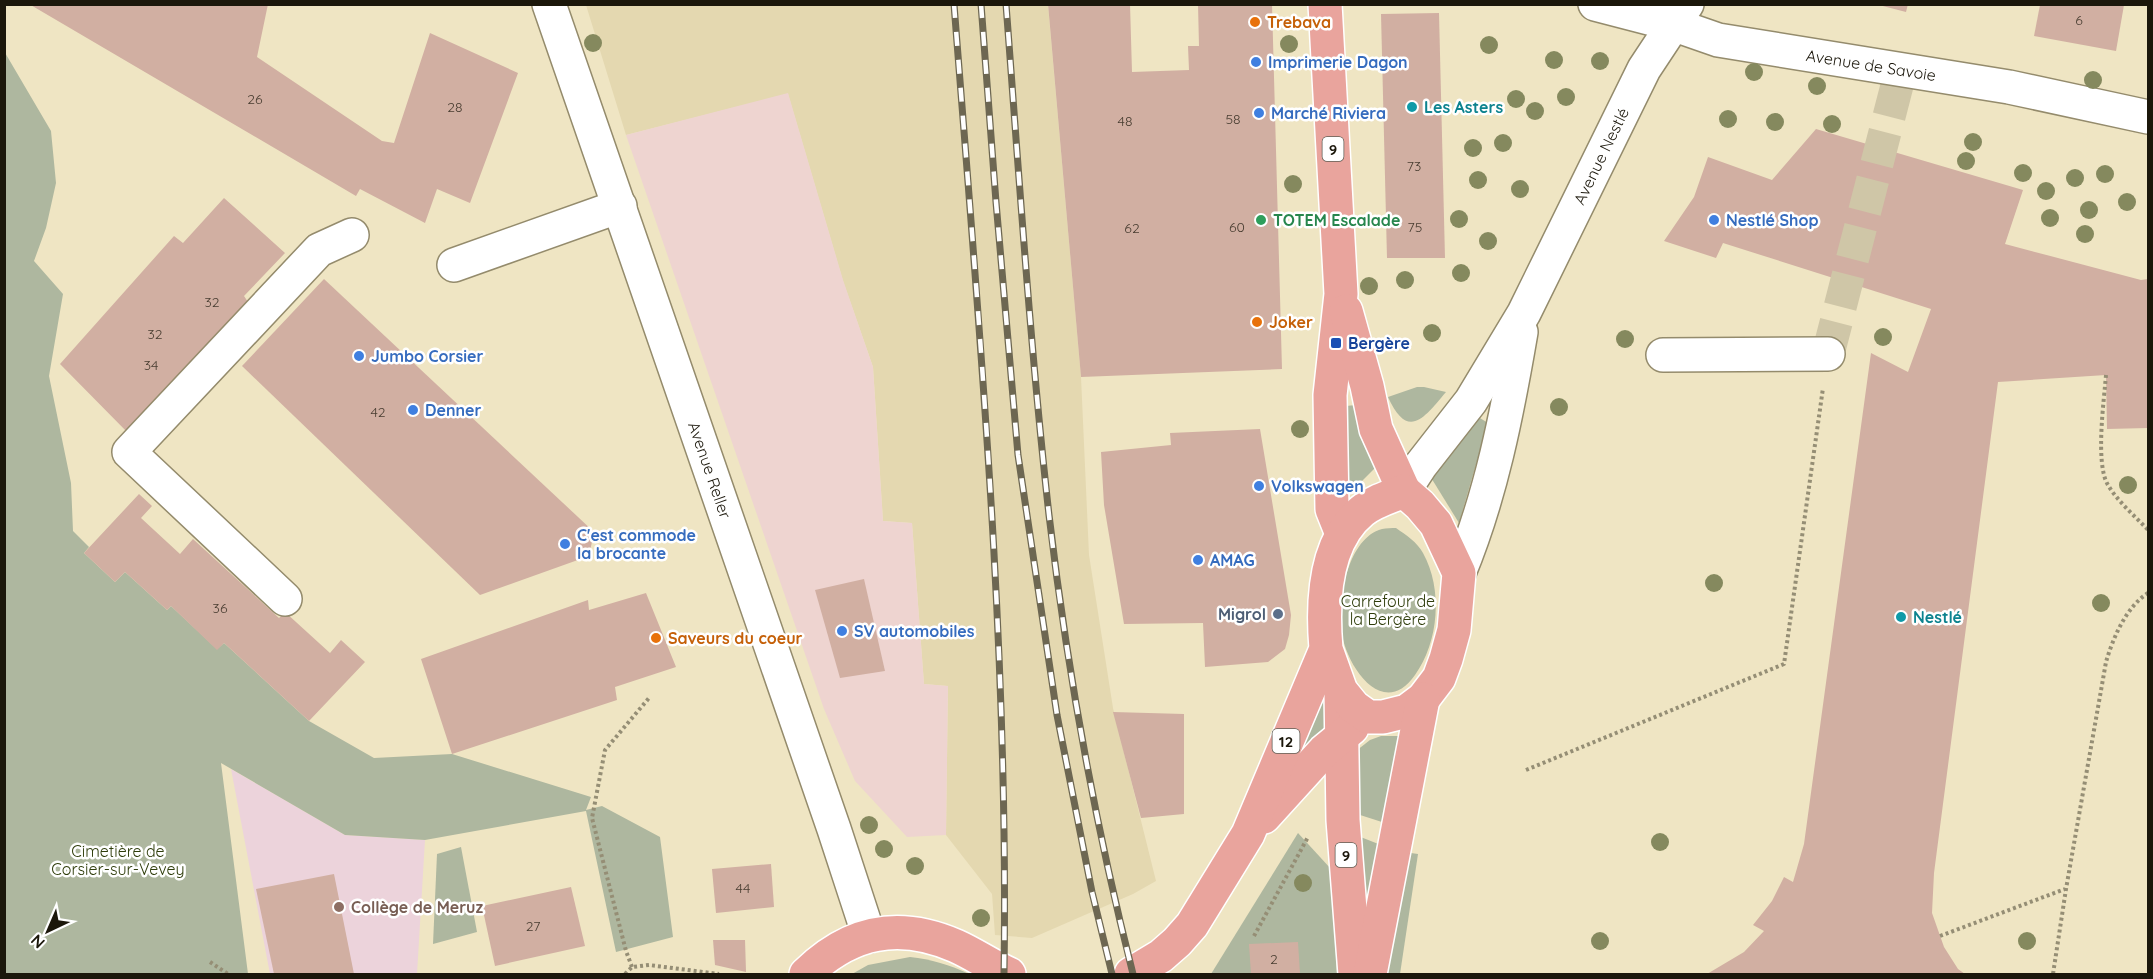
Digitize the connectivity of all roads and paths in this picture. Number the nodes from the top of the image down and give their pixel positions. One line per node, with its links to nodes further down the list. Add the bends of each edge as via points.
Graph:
1 (549, 4): 6 (street, Avenue Reller)
2 (1325, 4): 9 (main road, 9)
3 (1595, 4): 4 (street, Avenue de Savoie)
4 (1679, 14): 5 (street, Avenue de Savoie, via 1718,40 2008,87); 10 (street, Avenue Nestlé, via 1644,69)
5 (2148, 117)
6 (620, 206): 8 (street); 28 (street, Avenue Reller)
7 (352, 235): 19 (street, via 319,250 129,452)
8 (454, 265)
9 (1341, 294): 14 (main road, 9, via 1376,429); 16 (main road, 9, via 1330,395 1332,509)
10 (1524, 313): 14 (street, Avenue Nestlé, via 1471,401); 17 (street, Avenue Nestlé, via 1505,422 1474,536)
11 (1828, 354): 12 (street); 24 (path, via 1784,664)
12 (1663, 355)
13 (2106, 375): 15 (path, via 2103,473 2114,495)
14 (1404, 491): 16 (main road, via 1362,511); 17 (main road, via 1436,524)
15 (2148, 530)
16 (1342, 534): 20 (main road, via 1332,557 1328,585)
17 (1459, 573): 22 (main road, via 1454,630 1446,659 1439,678)
18 (2148, 593): 27 (path, via 2126,618 2109,653)
19 (285, 599)
20 (1326, 649): 23 (main road, 9); 26 (main road, 12)
21 (649, 698): 32 (path, via 605,750 592,818)
22 (1423, 699): 23 (main road, via 1407,711); 40 (main road)
23 (1355, 726): 26 (main road, 12, via 1324,751); 39 (main road, 9, via 1343,820)
24 (1526, 770)
25 (1311, 833): 29 (path)
26 (1248, 834): 38 (main road, 12, via 1192,925 1161,956)
27 (2066, 889): 30 (path); 41 (path)
28 (869, 936): 36 (main road, via 833,952); 37 (main road, via 895,932 924,935 956,946)
29 (1254, 936)
30 (1940, 936)
31 (210, 962): 33 (path)
32 (632, 967): 34 (path); 35 (path, via 649,965)
33 (228, 975)
34 (625, 975)
35 (719, 975)
36 (806, 975)
37 (1009, 975)
38 (1131, 975)
39 (1355, 975)
40 (1370, 975)
41 (2053, 975)

